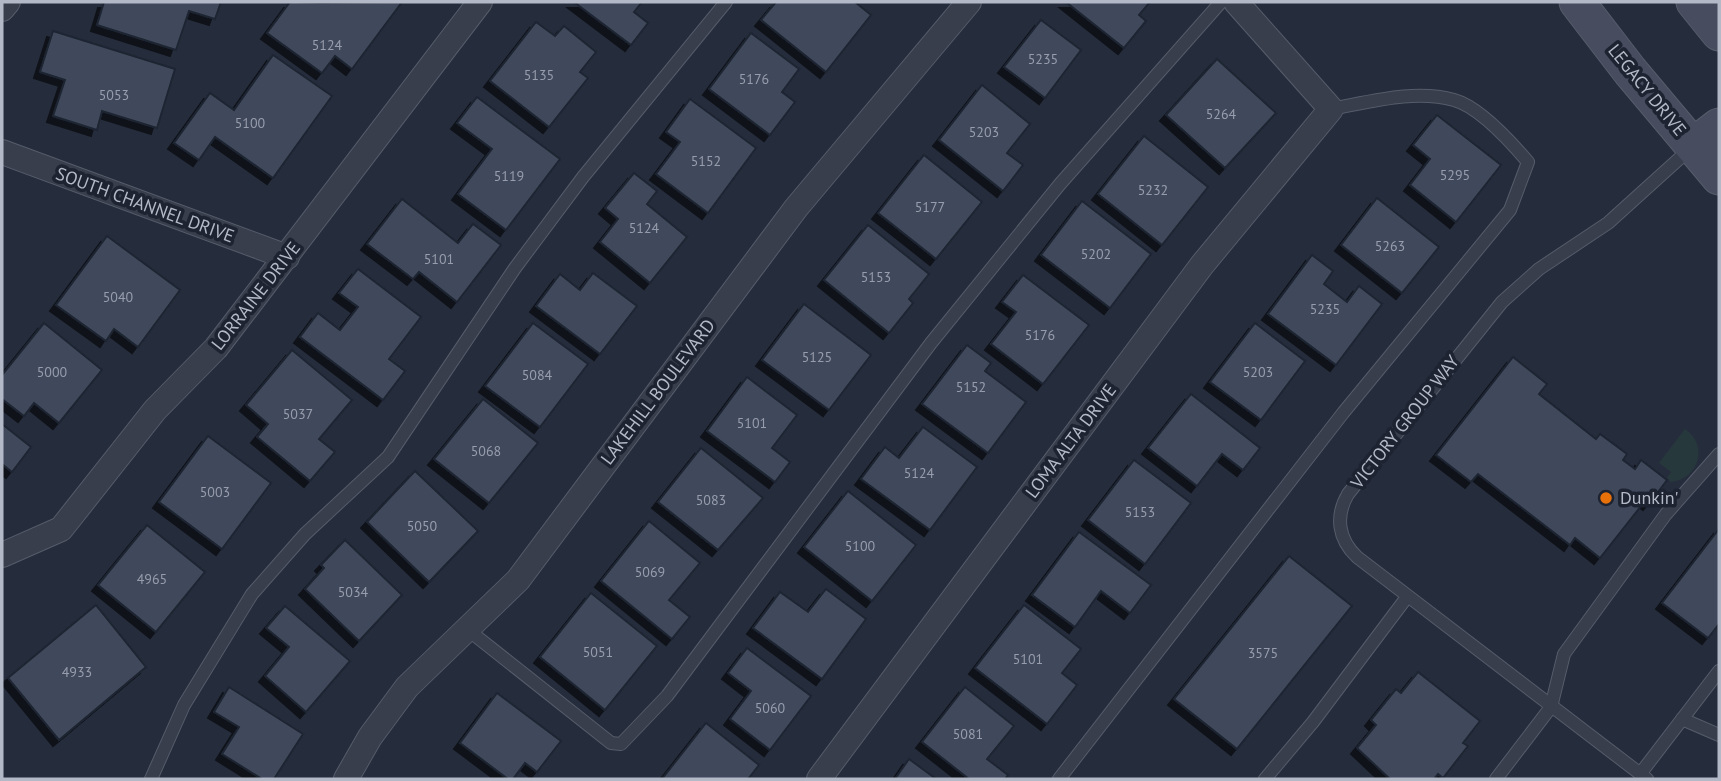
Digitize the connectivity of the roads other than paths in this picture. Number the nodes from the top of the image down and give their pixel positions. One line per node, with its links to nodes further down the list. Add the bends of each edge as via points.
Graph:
1 (8, 2): 9 (street)
2 (480, 2): 15 (street, LORRAINE DRIVE)
3 (726, 2): 25 (lane, via 515,268 388,457 305,534 252,594 184,705)
4 (969, 2): 19 (street, LAKEHILL BOULEVARD, via 796,208 518,580)
5 (1221, 2): 19 (lane, via 1051,195 931,344 667,696 621,744 611,743)
6 (1236, 2): 11 (street)
7 (1577, 2): 12 (main road, LEGACY DRIVE)
8 (1694, 2): 10 (main road)
9 (2, 9)
10 (1719, 33)
11 (1331, 109): 27 (street, LOMA ALTA DRIVE, via 1202,265); 28 (lane, via 1405,97 1455,100 1498,128 1528,162 1510,209 1343,413)
12 (1706, 136): 14 (main road, LEGACY DRIVE); 18 (lane, VICTORY GROUP WAY, via 1608,223 1539,269 1502,302 1348,494 1340,515 1346,545)
13 (2, 152): 15 (street, SOUTH CHANNEL DRIVE)
14 (1719, 177)
15 (287, 257): 17 (street, LORRAINE DRIVE, via 216,348 155,410 61,529)
16 (1719, 454): 21 (lane, via 1666,514 1564,654)
17 (2, 555)
18 (1407, 597): 21 (lane, VICTORY GROUP WAY); 29 (lane)
19 (467, 629): 26 (street, LAKEHILL BOULEVARD, via 407,687)
20 (1719, 671): 22 (lane)
21 (1551, 707): 24 (lane, VICTORY GROUP WAY); 30 (lane)
22 (1682, 719): 23 (lane); 24 (lane)
23 (1719, 735)
24 (1644, 777)
25 (151, 779)
26 (346, 779)
27 (819, 779)
28 (1059, 779)
29 (1265, 779)
30 (1496, 779)

